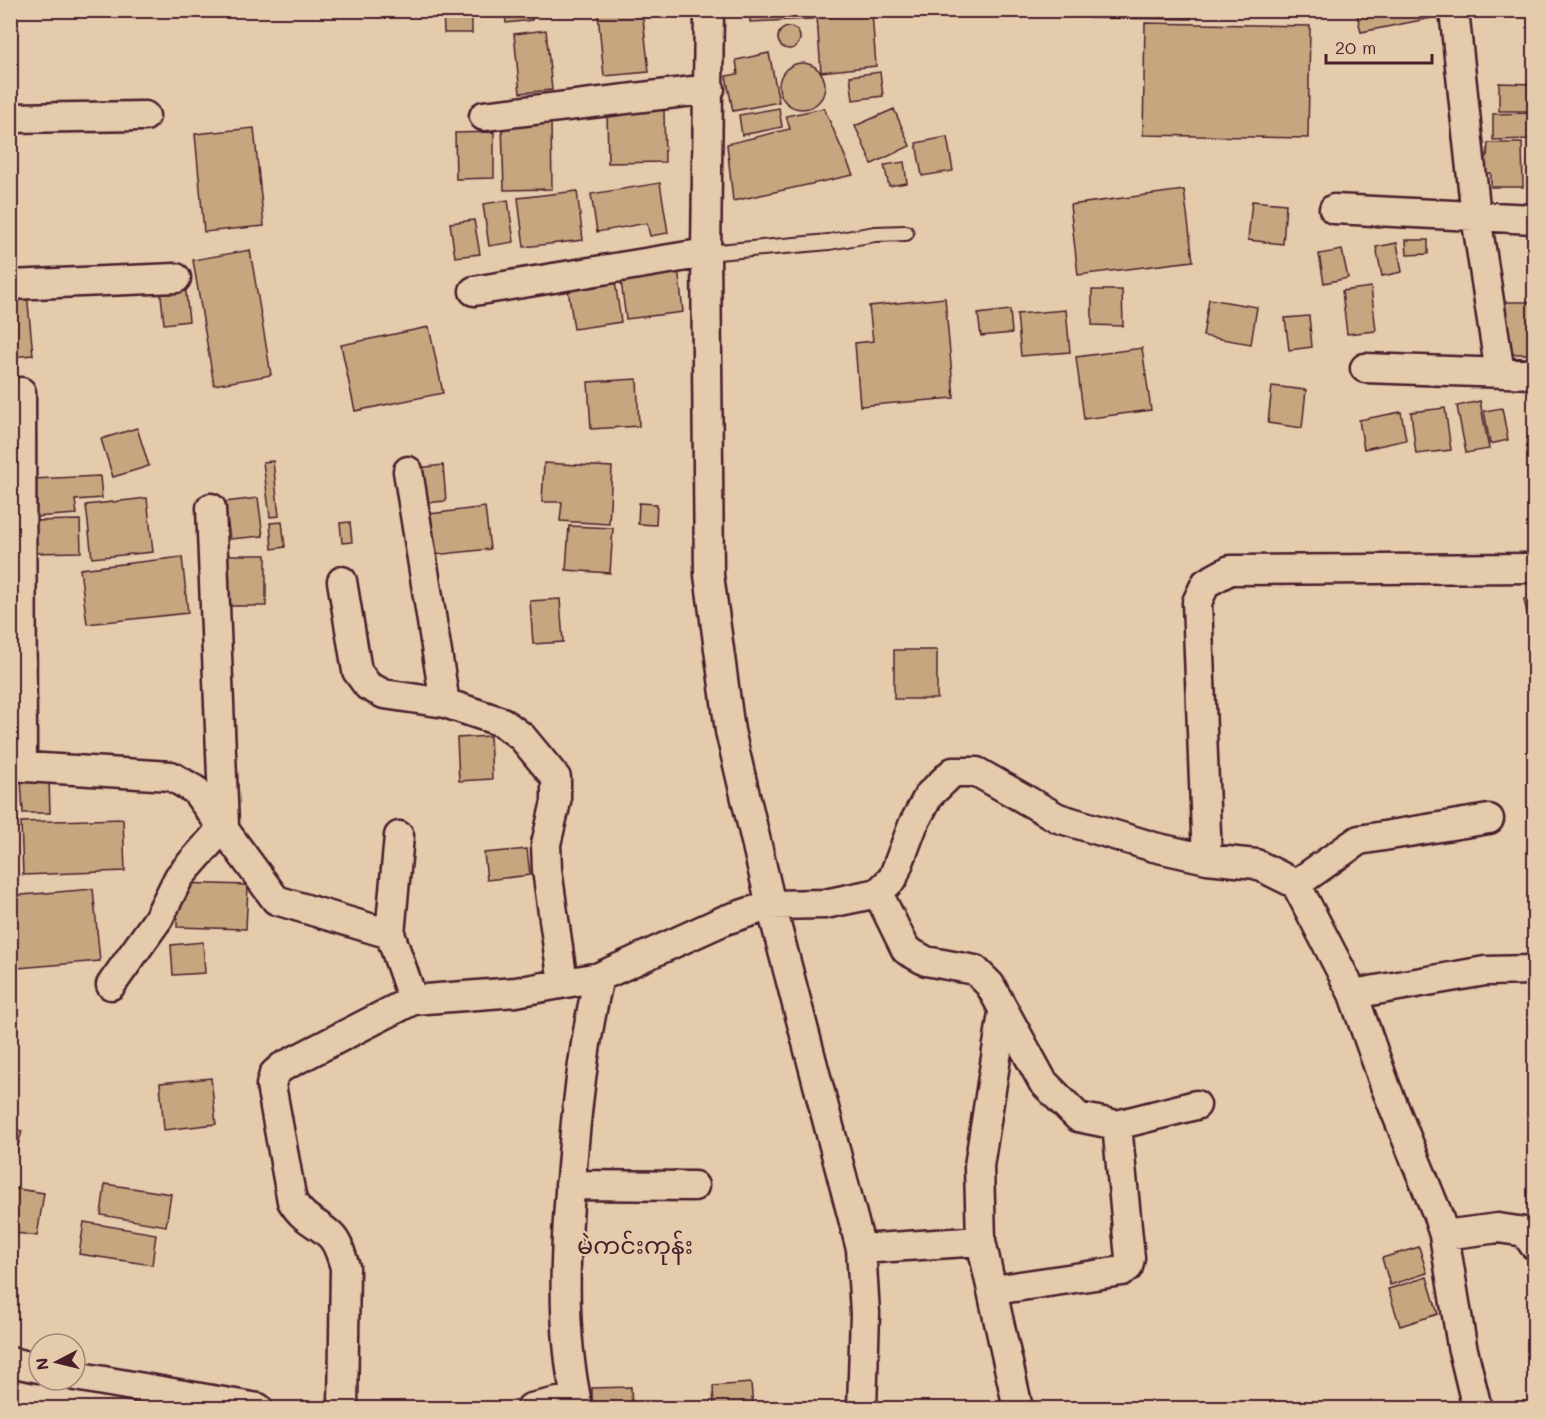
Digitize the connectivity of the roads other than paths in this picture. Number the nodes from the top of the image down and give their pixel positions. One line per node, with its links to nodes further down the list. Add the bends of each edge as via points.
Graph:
1 (709, 10): 3 (street)
2 (1454, 10): 8 (street)
3 (710, 89): 5 (street); 11 (street)
4 (145, 116): 6 (street)
5 (484, 116)
6 (10, 118)
7 (1334, 209): 8 (street)
8 (1476, 216): 9 (street); 16 (street)
9 (1534, 219)
10 (906, 233): 11 (lane)
11 (706, 253): 14 (street); 31 (street, via 709,575 730,731)
12 (176, 278): 13 (street)
13 (10, 285)
14 (474, 291)
15 (1365, 368): 16 (street)
16 (1500, 373): 17 (street)
17 (1534, 375)
18 (21, 393): 24 (street)
19 (408, 471): 23 (street)
20 (212, 508): 26 (street)
21 (1534, 568): 28 (street, via 1230,570 1206,583 1197,602)
22 (342, 581): 23 (street, via 357,671 368,686 384,693)
23 (445, 703): 35 (street, via 502,722 522,737 555,778 556,801 546,844 547,870)
24 (16, 766): 26 (street, via 171,776 195,790)
25 (1489, 819): 29 (street, via 1359,840)
26 (224, 826): 32 (street, via 276,900); 36 (street, via 178,877 158,919)
27 (399, 836): 32 (street)
28 (1198, 856): 29 (street, via 1256,864); 30 (street, via 1058,818 977,772 953,772 929,795 893,878)
29 (1296, 884): 37 (street)
30 (878, 893): 31 (street, via 825,904); 39 (street, via 906,950 926,961 975,970 990,985)
31 (771, 905): 34 (street, via 725,920); 47 (street)
32 (390, 934): 38 (street)
33 (1534, 970): 37 (street, via 1485,971)
34 (599, 977): 35 (street); 42 (street, via 581,1070)
35 (563, 983): 38 (street, via 516,992)
36 (111, 985)
37 (1353, 994): 44 (street)
38 (413, 1000): 54 (street, via 282,1067 274,1074 271,1085 292,1201 301,1216 331,1236 345,1267)
39 (1003, 1013): 41 (street, via 1043,1082 1058,1098 1078,1117); 45 (street, via 979,1166)
40 (1196, 1105): 41 (street)
41 (1118, 1125): 48 (street, via 1128,1267)
42 (570, 1185): 43 (street); 52 (street, via 566,1322)
43 (694, 1186)
44 (1444, 1235): 46 (street, via 1498,1228 1525,1232); 58 (street, via 1462,1346)
45 (981, 1241): 47 (street); 48 (street)
46 (1534, 1245)
47 (861, 1249): 56 (street, via 865,1313)
48 (994, 1290): 57 (street)
49 (10, 1362): 50 (street)
50 (27, 1366)
51 (87, 1378): 53 (street)
52 (577, 1403): 55 (street)
53 (258, 1408)
54 (343, 1408)
55 (531, 1408)
56 (862, 1408)
57 (1018, 1408)
58 (1477, 1408)

